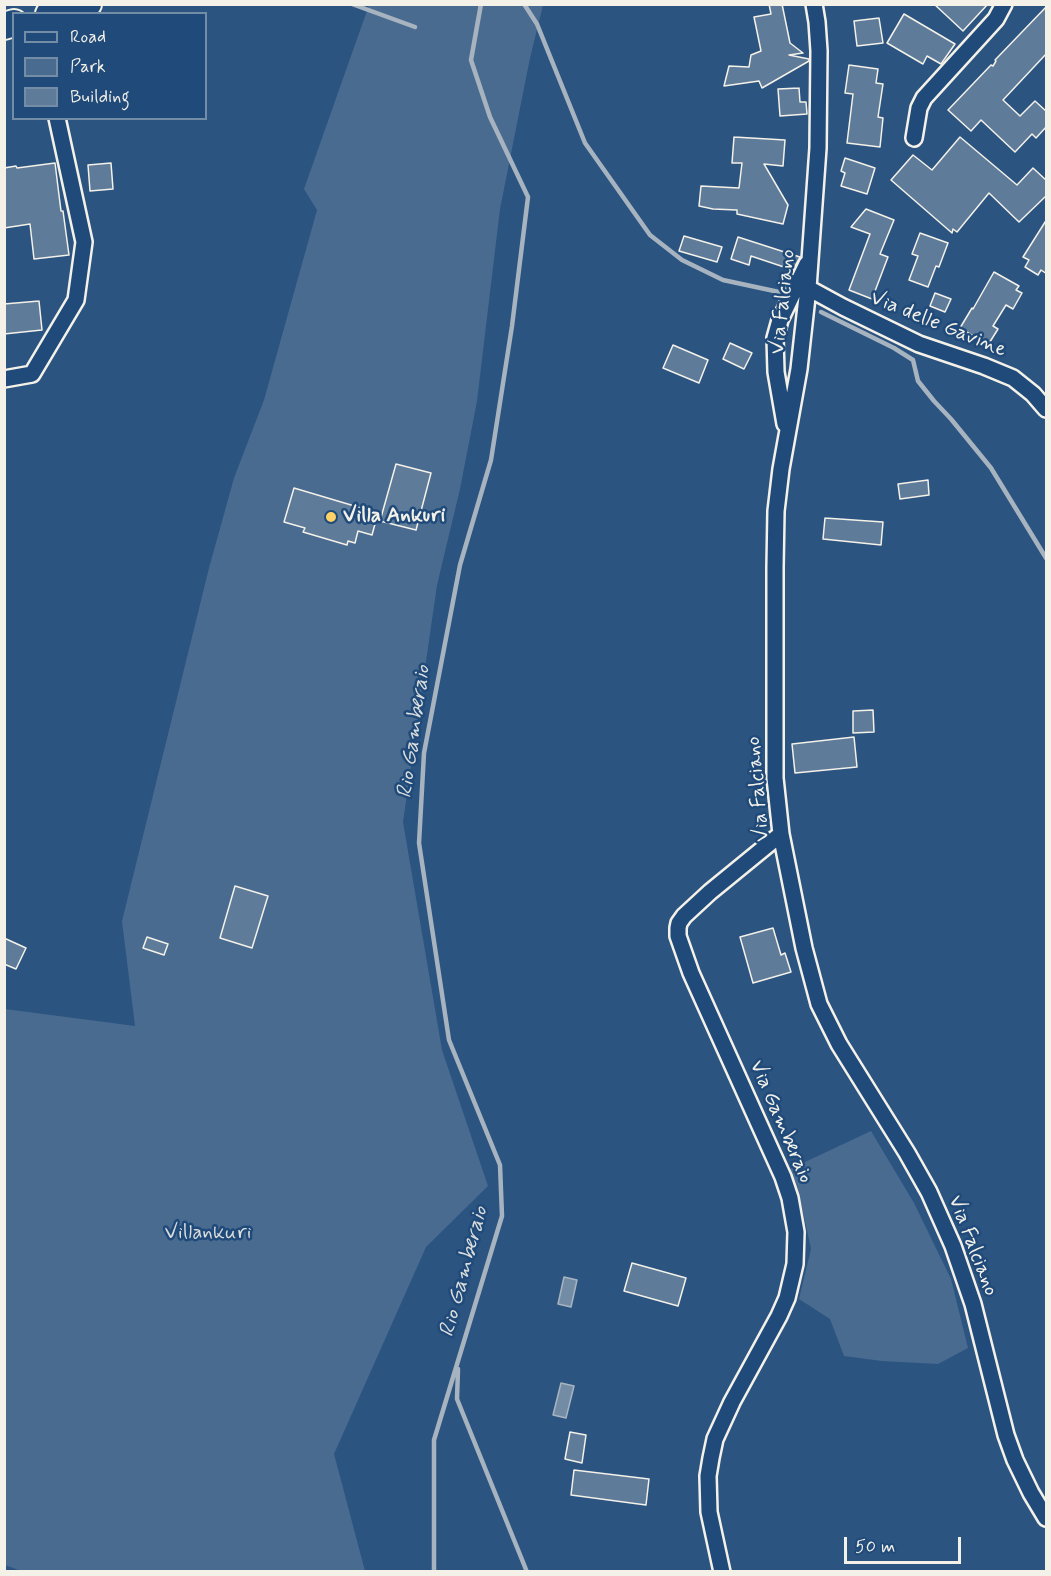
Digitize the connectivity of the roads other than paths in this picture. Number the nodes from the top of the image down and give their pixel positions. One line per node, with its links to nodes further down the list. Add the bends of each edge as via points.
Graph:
1 (88, 4): 4 (main road)
2 (814, 4): 7 (street, Via Falciano, via 820,94)
3 (1004, 4): 6 (street, via 996,19 924,98)
4 (57, 12)
5 (57, 120): 9 (street, via 84,242 76,300 32,374)
6 (914, 138)
7 (810, 258): 8 (street, Via Falciano); 11 (street, via 775,339 776,372)
8 (808, 288): 10 (street, Via delle Gavine, via 919,344 1013,378); 11 (street, Via Falciano)
9 (4, 378)
10 (1047, 409)
11 (787, 433): 12 (street, Via Falciano, via 776,511 775,567 775,778)
12 (782, 834): 13 (street, Via Falciano, via 819,1004 929,1192 953,1246 973,1304 1006,1435 1031,1493); 14 (street, Via Gamberaio, via 710,892 684,916 678,928 691,973 783,1177 796,1232 795,1264 787,1298 732,1402 711,1458 709,1512)
13 (1047, 1518)
14 (722, 1572)

